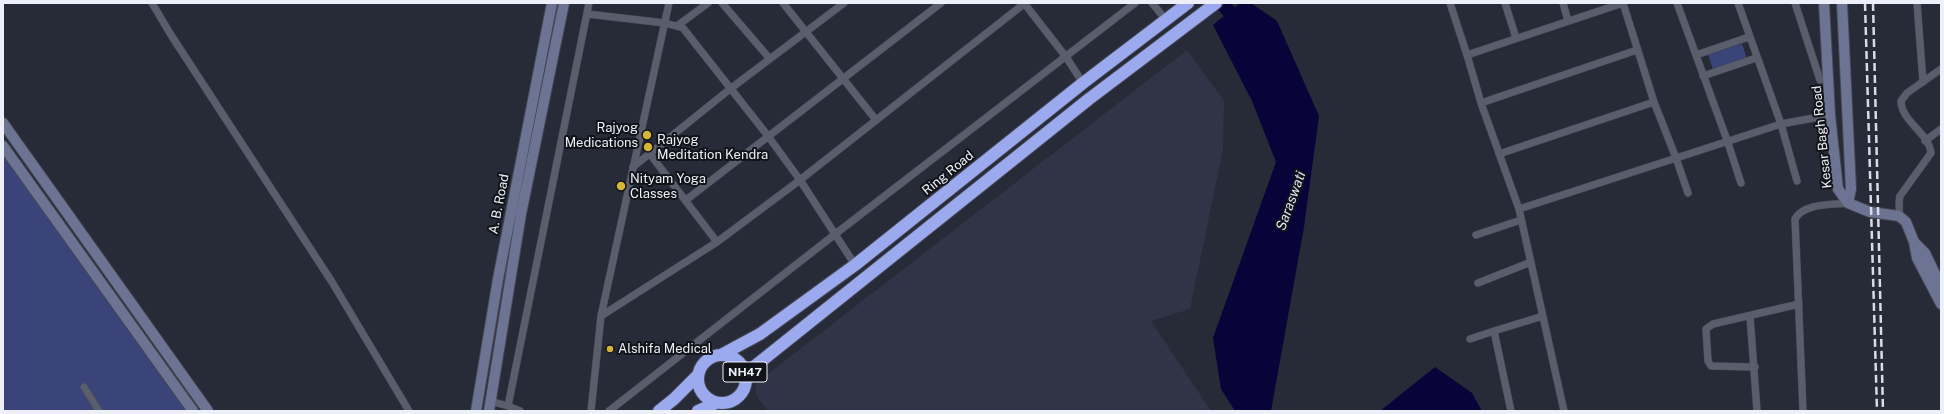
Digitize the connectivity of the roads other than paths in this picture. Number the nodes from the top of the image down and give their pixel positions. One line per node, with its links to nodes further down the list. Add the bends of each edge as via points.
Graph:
1 (152, 3): 97 (street, via 332,282)
2 (552, 3): 98 (main road, A. B. Road, via 498,279)
3 (564, 3): 92 (main road, A. B. Road, via 521,214)
4 (589, 3): 26 (street)
5 (669, 3): 29 (street)
6 (708, 3): 30 (street)
7 (722, 3): 39 (street)
8 (783, 3): 31 (street)
9 (844, 3): 31 (street)
10 (941, 3): 42 (street)
11 (1025, 3): 37 (street); 50 (street)
12 (1136, 3): 37 (street)
13 (1152, 3): 27 (street)
14 (1216, 3): 88 (highway, via 1089,99)
15 (1450, 3): 36 (street)
16 (1505, 3): 33 (street)
17 (1563, 3): 28 (street)
18 (1623, 3): 28 (street); 34 (street)
19 (1677, 3): 35 (street)
20 (1738, 3): 32 (street)
21 (1795, 3): 43 (street)
22 (1824, 3): 49 (main road, Kesar Bagh Road)
23 (1842, 3): 67 (main road, via 1851,189)
24 (1917, 3): 44 (street)
25 (1186, 5): 27 (highway, Ring Road)
26 (587, 14): 29 (street); 93 (street)
27 (1166, 20): 45 (highway, Ring Road)
28 (1568, 21): 33 (street)
29 (666, 23): 30 (street); 61 (street)
30 (677, 26): 46 (street, via 683,28)
31 (806, 33): 39 (street); 42 (street)
32 (1749, 37): 35 (street); 38 (street)
33 (1516, 38): 36 (street)
34 (1637, 50): 47 (street); 48 (street)
35 (1696, 54): 41 (street)
36 (1467, 55): 48 (street)
37 (1066, 57): 45 (street); 71 (street)
38 (1756, 58): 41 (street); 52 (street)
39 (770, 59): 46 (street)
40 (1941, 70): 44 (street)
41 (1703, 76): 55 (street)
42 (843, 78): 50 (street); 54 (street)
43 (1820, 80)
44 (1923, 82): 56 (street, via 1903,97 1901,106)
45 (1083, 83): 76 (highway, Ring Road)
46 (730, 89): 54 (street); 58 (street)
47 (1654, 102): 59 (street); 60 (street)
48 (1481, 103): 59 (street)
49 (1830, 115): 52 (street); 67 (main road, Kesar Bagh Road, via 1838,189)
50 (876, 120): 62 (street)
51 (3, 123): 96 (main road)
52 (1781, 124): 55 (street); 63 (street)
53 (1941, 129): 56 (street)
54 (768, 136): 62 (street); 66 (street)
55 (1727, 140): 60 (street); 64 (street)
56 (1925, 141): 69 (street, via 1931,150 1930,156 1900,196)
57 (3, 146): 95 (main road)
58 (650, 154): 61 (street); 66 (street)
59 (1499, 154): 68 (street)
60 (1676, 158): 65 (street); 68 (street)
61 (633, 167): 81 (street)
62 (800, 180): 71 (street); 73 (street)
63 (1797, 181)
64 (1741, 183)
65 (1688, 193)
66 (686, 200): 73 (street)
67 (1848, 203): 69 (main road, via 1870,212); 79 (street, via 1803,210 1795,219)
68 (1519, 209): 70 (street)
69 (1898, 216): 74 (main road, via 1908,225)
70 (1521, 220): 72 (street); 75 (street)
71 (834, 235): 76 (street); 101 (street)
72 (1476, 235)
73 (717, 242): 81 (street)
74 (1914, 242): 78 (main road, via 1925,253); 80 (main road, via 1917,258)
75 (1531, 262): 77 (street); 82 (street)
76 (855, 265): 86 (highway, Ring Road, via 760,334)
77 (1478, 283)
78 (1941, 286)
79 (1799, 304): 83 (street); 107 (street)
80 (1941, 304)
81 (601, 316): 100 (street)
82 (1543, 316): 84 (street); 105 (street)
83 (1750, 316): 87 (street); 87 (street, via 1708,326 1708,361 1713,367)
84 (1494, 331): 85 (street); 104 (street)
85 (1470, 339)
86 (720, 355): 88 (highway, NH47, via 739,362); 89 (highway, NH47, via 706,361)
87 (1755, 367): 106 (street)
88 (745, 374): 91 (highway, NH47, via 744,388 736,398 726,403)
89 (698, 375): 91 (highway, via 702,392); 102 (highway, NH47)
90 (84, 387): 94 (street)
91 (716, 402): 103 (highway)
92 (489, 406): 93 (street)
93 (508, 406): 99 (street)
94 (99, 411)
95 (193, 411)
96 (208, 411)
97 (409, 411)
98 (476, 411)
99 (520, 411)
100 (591, 411)
101 (610, 411)
102 (659, 411)
103 (698, 411)
104 (1511, 411)
105 (1564, 411)
106 (1757, 411)
107 (1803, 411)

